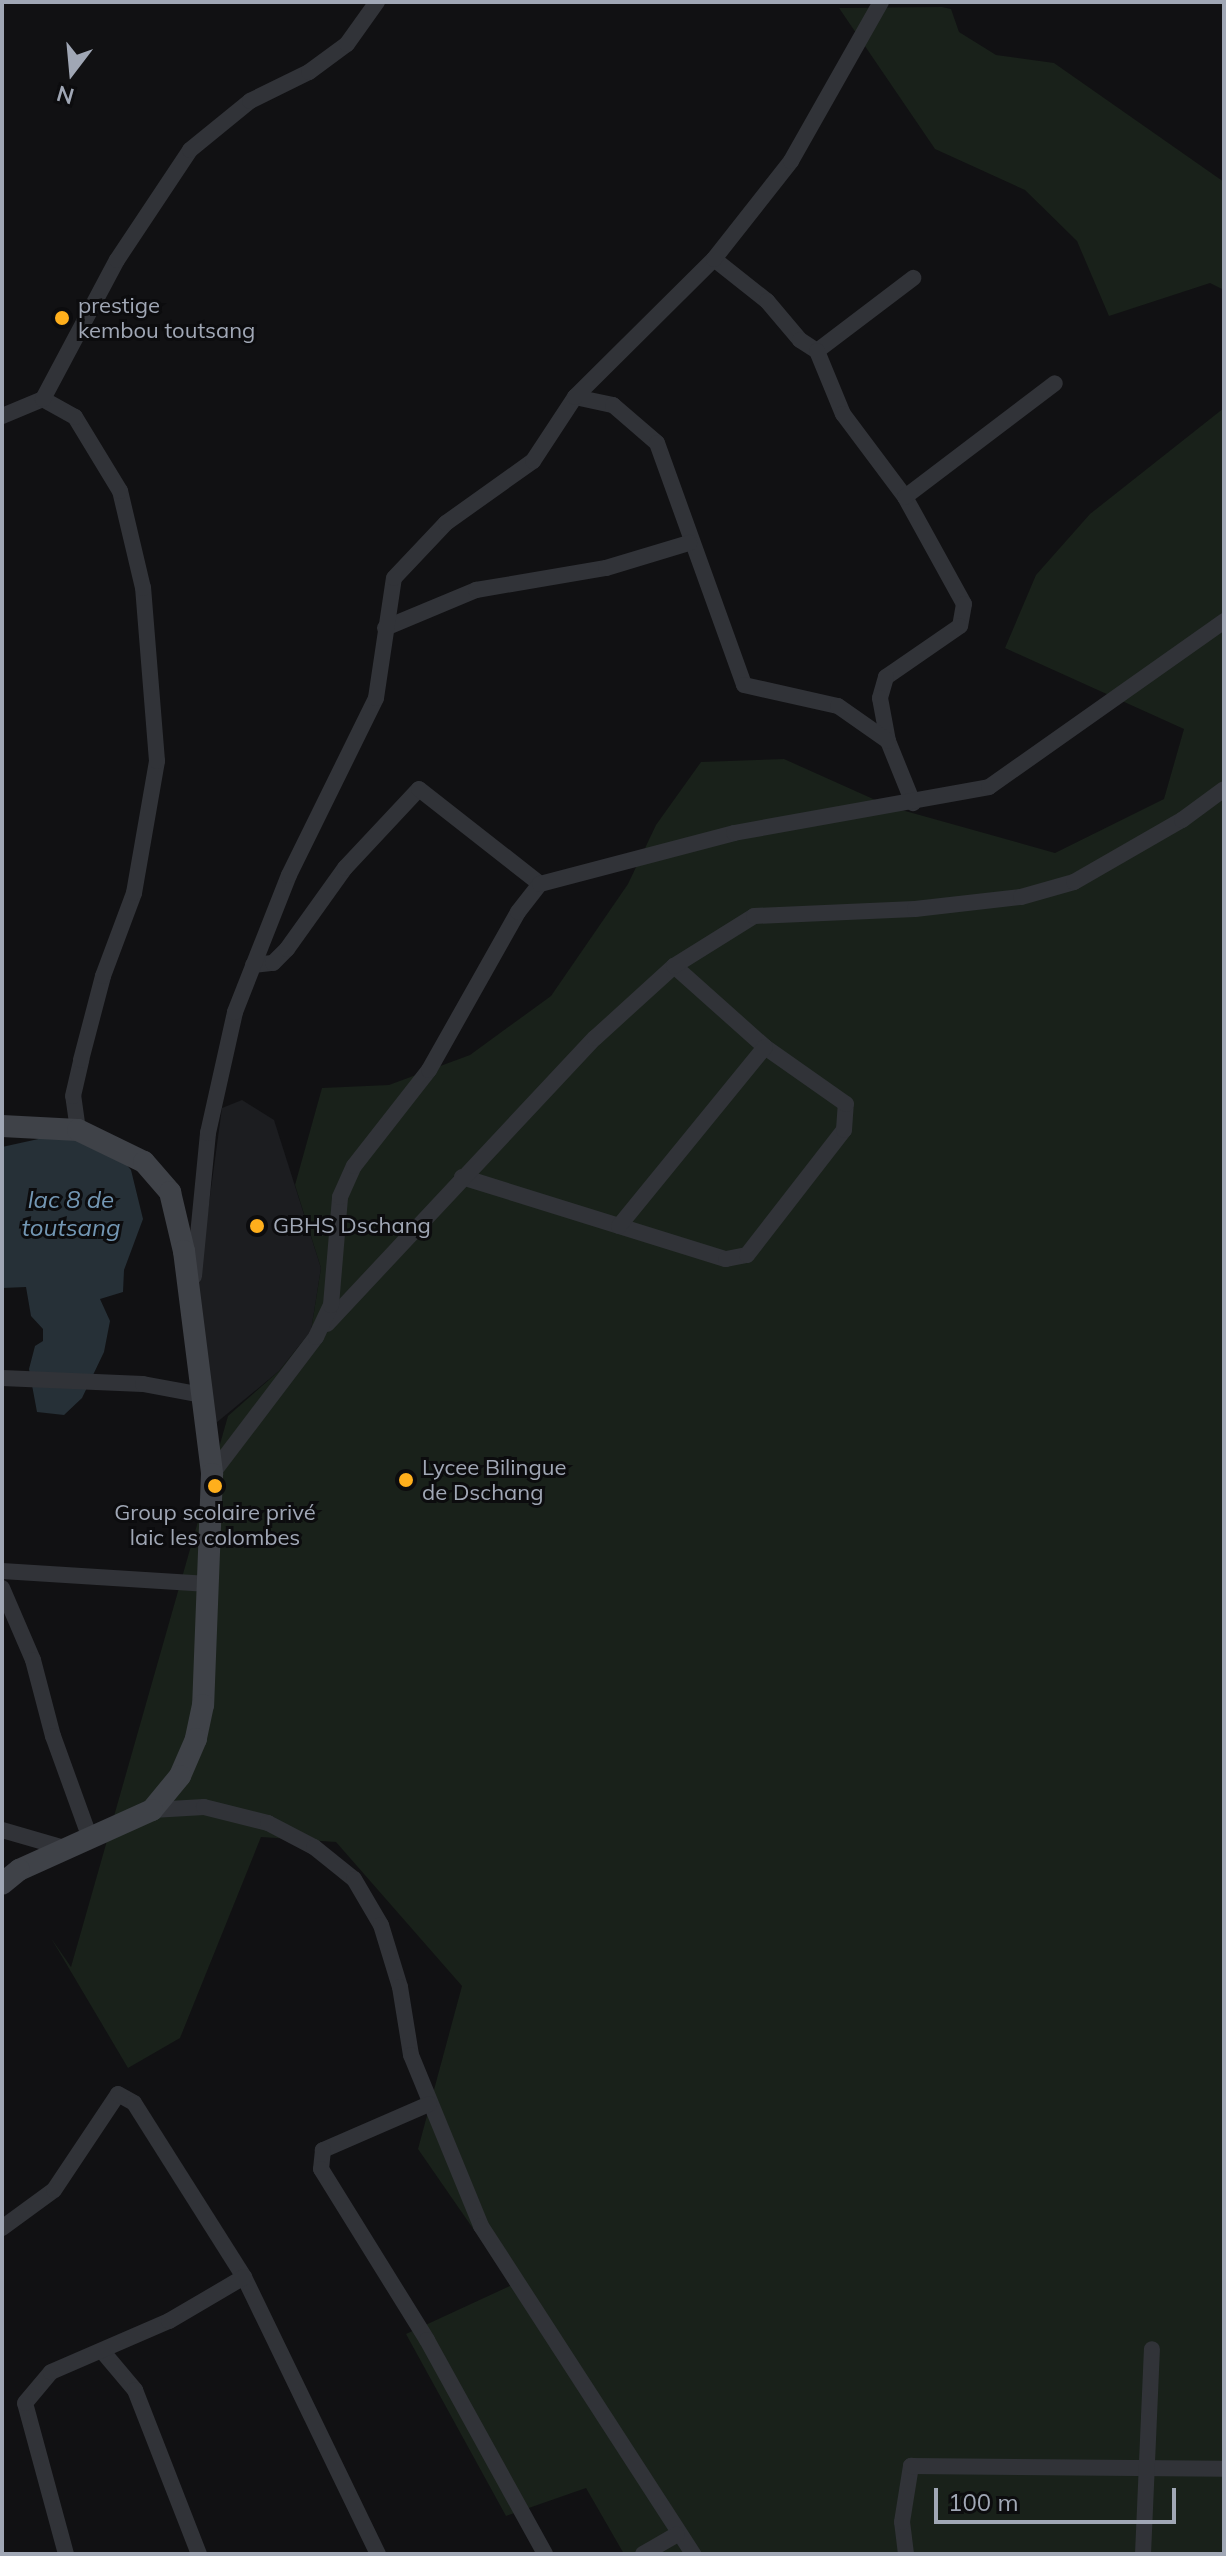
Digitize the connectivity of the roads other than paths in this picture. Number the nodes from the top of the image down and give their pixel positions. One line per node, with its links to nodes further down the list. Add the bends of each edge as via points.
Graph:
1 (377, 2): 8 (street, via 347,44 309,72 250,101 190,150 117,260)
2 (881, 2): 3 (street, via 791,161)
3 (714, 259): 5 (street); 7 (street)
4 (913, 278): 5 (street)
5 (817, 351): 10 (street, via 843,414)
6 (1055, 383): 10 (street)
7 (575, 397): 11 (street, via 613,405 657,443); 13 (street, via 533,461 446,523 406,559 394,578)
8 (43, 399): 9 (street); 22 (street, via 75,417 120,491 143,588 157,761 134,893 103,976 78,1072 73,1096)
9 (2, 416)
10 (905, 497): 14 (street, via 964,604 960,626 886,677 880,698)
11 (689, 543): 13 (street, via 606,568 476,590); 14 (street, via 714,593 744,685 838,706)
12 (1224, 621): 16 (street, via 1012,774 989,787)
13 (385, 628): 18 (street, via 376,698 289,875)
14 (888, 741): 16 (street)
15 (1224, 789): 19 (street, via 1182,820 1074,882 1021,897 915,909 754,916)
16 (913, 803): 17 (street, via 734,833)
17 (540, 884): 18 (street, via 419,789 345,868 287,949 273,963); 26 (street, via 518,912 429,1070 354,1166 340,1197 331,1305)
18 (253, 965): 25 (street, via 214,1094)
19 (674, 966): 20 (street); 23 (street, via 595,1038)
20 (765, 1047): 24 (street); 24 (street, via 846,1104 848,1118 747,1255 726,1259)
21 (2, 1126): 22 (street)
22 (78, 1130): 25 (street, via 144,1162 170,1192 184,1251)
23 (462, 1177): 24 (street); 26 (street)
24 (619, 1226)
25 (189, 1317): 28 (street)
26 (316, 1337): 29 (street)
27 (2, 1378): 28 (street, via 143,1384)
28 (203, 1395): 29 (street)
29 (212, 1474): 31 (street)
30 (2, 1571): 31 (street)
31 (209, 1584): 33 (street, via 196,1739 180,1776)
32 (2, 1588): 35 (street, via 33,1660 53,1736)
33 (152, 1810): 35 (street); 38 (street, via 204,1807 268,1823 314,1847 354,1879 381,1925 400,1987 411,2055)
34 (2, 1830): 36 (street)
35 (90, 1838): 36 (street)
36 (68, 1849): 37 (street, via 19,1870)
37 (2, 1884)
38 (429, 2104): 45 (street, via 481,2226); 49 (street, via 323,2150 321,2169 427,2340)
39 (2, 2228): 40 (street, via 54,2190 118,2094 134,2103)
40 (244, 2277): 42 (street); 48 (street)
41 (1152, 2349): 44 (street)
42 (103, 2352): 46 (street, via 51,2372 25,2403); 47 (street, via 135,2390)
43 (1224, 2469): 44 (street)
44 (1145, 2470): 52 (street, via 911,2466 902,2522); 53 (street)
45 (677, 2534): 50 (street); 51 (street)
46 (66, 2554)
47 (199, 2554)
48 (378, 2554)
49 (545, 2554)
50 (643, 2554)
51 (693, 2554)
52 (906, 2554)
53 (1143, 2554)

